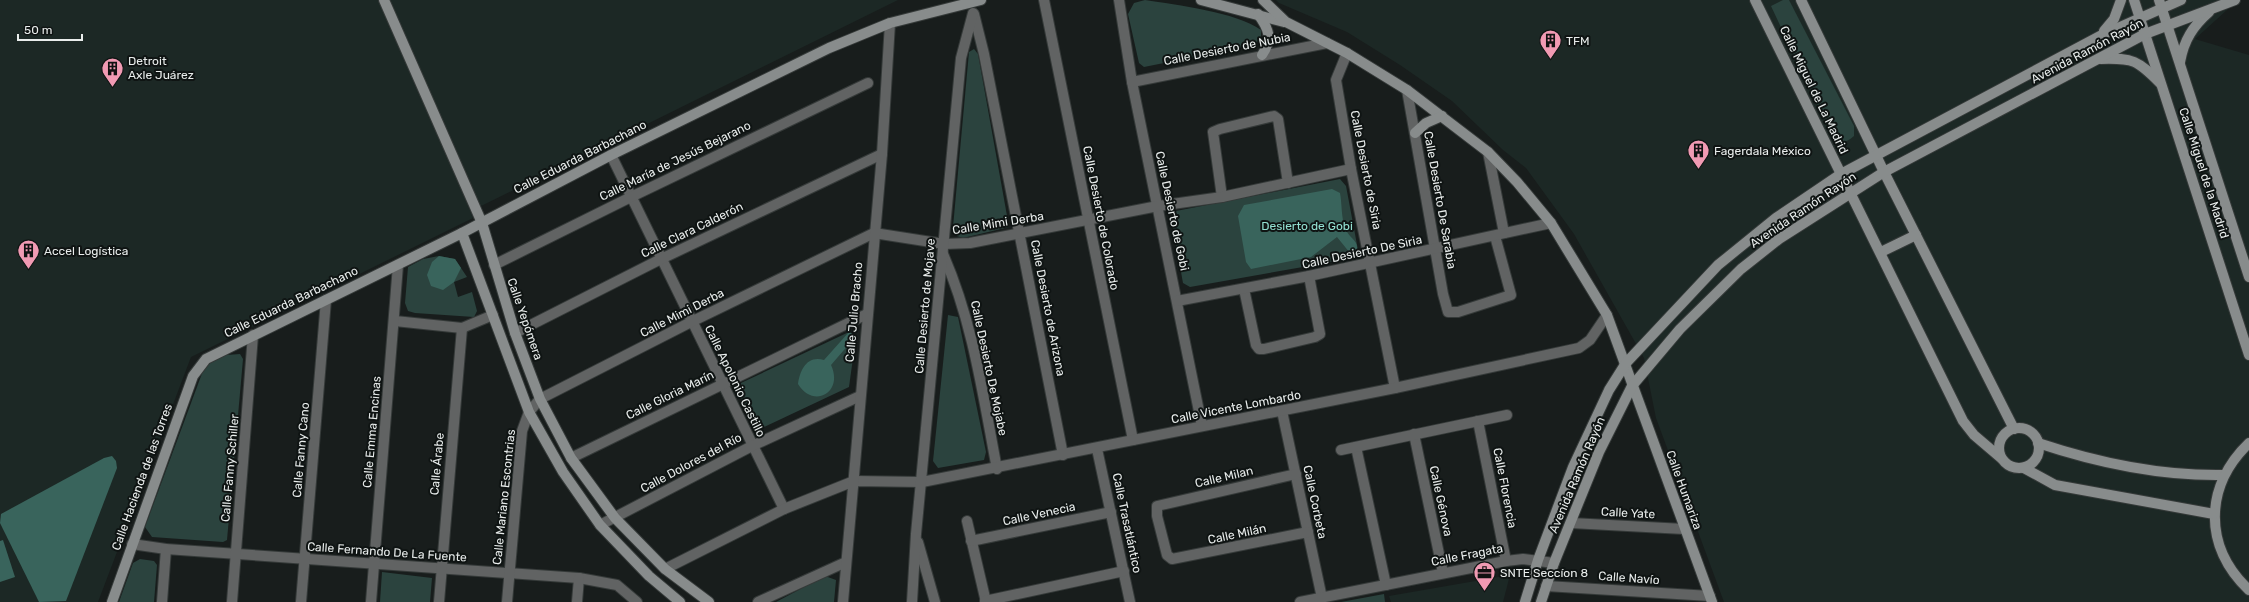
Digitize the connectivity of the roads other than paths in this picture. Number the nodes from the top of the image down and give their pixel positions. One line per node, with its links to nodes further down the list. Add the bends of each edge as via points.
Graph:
1 (384, 0): 49 (main road, Calle Yepómera)
2 (981, 0): 13 (main road, Calle Eduarda Barbachano)
3 (1044, 0): 48 (street, Calle Desierto de Colorado)
4 (1119, 0): 30 (street, Calle Desierto de Gobi)
5 (1201, 0): 14 (main road)
6 (1263, 0): 20 (main road)
7 (1755, 0): 42 (main road, Calle Miguel de La Madrid)
8 (1801, 0): 39 (main road)
9 (2121, 0): 24 (main road, via 2114,19)
10 (2134, 0): 19 (main road, Calle Miguel de la Madrid)
11 (2181, 0): 15 (main road, Avenida Ramón Rayón)
12 (2235, 0): 16 (main road, Avenida Ramón Rayón)
13 (970, 2): 17 (street, Calle Desierto de Arizona); 21 (main road, Calle Eduarda Barbachano)
14 (1228, 3): 18 (main road)
15 (2161, 3): 19 (main road, Avenida Ramón Rayón); 22 (main road, Calle Miguel de la Madrid)
16 (2213, 8): 22 (main road, Avenida Ramón Rayón); 29 (main road, via 2191,31 2184,44)
17 (973, 14): 53 (street, Calle Desierto de Arizona, via 984,54); 56 (street, Calle Desierto de Mojave, via 961,58)
18 (1258, 14): 20 (main road); 27 (main road, via 1266,24 1270,37 1268,47)
19 (2140, 16): 23 (main road, Calle Miguel de la Madrid); 24 (main road, Avenida Ramón Rayón)
20 (1286, 22): 25 (main road, Calle Humariza)
21 (890, 23): 37 (street, Calle Julio Bracho); 38 (main road, Calle Eduarda Barbachano, via 829,48)
22 (2168, 26): 23 (main road, Avenida Ramón Rayón); 29 (main road, Calle Miguel de la Madrid)
23 (2145, 34): 28 (main road, Avenida Ramón Rayón); 32 (main road, Calle Miguel de la Madrid)
24 (2102, 35): 39 (main road, Avenida Ramón Rayón)
25 (1327, 43): 26 (main road, Calle Humariza); 27 (street, Calle Desierto de Nubia)
26 (1347, 53): 33 (main road, Calle Humariza); 40 (street, Calle Desierto de Siria, via 1336,80)
27 (1262, 55): 30 (street, Calle Desierto de Nubia)
28 (2097, 59): 32 (main road, via 2120,58 2135,61); 41 (main road, Avenida Ramón Rayón)
29 (2179, 64): 64 (main road, Calle Miguel de la Madrid)
30 (1132, 82): 47 (street, Calle Desierto de Gobi)
31 (868, 83): 45 (street, Calle María de Jesús Bejarano)
32 (2162, 85): 76 (main road, Calle Miguel de la Madrid)
33 (1407, 90): 34 (main road, Calle Humariza); 35 (street, Calle Desierto De Sarabia)
34 (1442, 116): 35 (main road, via 1426,123); 36 (main road, Calle Humariza)
35 (1415, 133): 57 (street, Calle Desierto De Sarabia)
36 (1488, 152): 50 (main road, Calle Humariza); 54 (street)
37 (882, 154): 52 (street, Calle Julio Bracho); 59 (street, Calle Clara Calderón)
38 (611, 155): 45 (street, Calle Apolonio Castillo); 49 (main road, Calle Eduarda Barbachano)
39 (1876, 155): 41 (main road); 42 (main road, Avenida Ramón Rayón)
40 (1351, 169): 43 (street, Calle Mimi Derba); 60 (street, Calle Desierto de Siria)
41 (1884, 172): 44 (main road, Avenida Ramón Rayón); 55 (main road)
42 (1841, 174): 44 (main road, Calle Miguel de La Madrid); 78 (main road, Avenida Ramón Rayón, via 1776,218 1718,265)
43 (1288, 182): 46 (street, Calle Mimi Derba); 46 (street, via 1278,119 1274,116 1213,132)
44 (1850, 192): 58 (main road, Calle Miguel de La Madrid); 80 (main road, Avenida Ramón Rayón, via 1779,239 1742,269 1680,329)
45 (631, 197): 59 (street, Calle Apolonio Castillo); 62 (street, Calle María de Jesús Bejarano)
46 (1222, 197): 47 (street, Calle Mimi Derba)
47 (1158, 206): 48 (street, Calle Mimi Derba); 67 (street, Calle Desierto de Gobi)
48 (1088, 220): 53 (street, Calle Mimi Derba); 91 (street, Calle Desierto de Colorado)
49 (482, 223): 51 (main road, Calle Eduarda Barbachano); 62 (main road, Calle Yepómera)
50 (1551, 223): 54 (street, Calle Desierto De Siria); 69 (main road, Calle Humariza)
51 (462, 233): 61 (main road, Calle Eduarda Barbachano); 70 (main road)
52 (874, 233): 56 (street, Calle Mimi Derba); 68 (street, Calle Julio Bracho); 72 (street, Calle Mimi Derba)
53 (1020, 234): 56 (street, Calle Mimi Derba); 98 (street, Calle Desierto de Arizona)
54 (1499, 234): 57 (street, Calle Desierto De Siria); 57 (street, Calle Desierto De Sarabia, via 1511,295 1450,313 1445,308)
55 (1916, 235): 58 (main road); 89 (main road)
56 (943, 248): 101 (street, Calle Desierto De Mojabe, via 970,329); 106 (street, Calle Desierto de Mojave)
57 (1435, 249): 60 (street, Calle Desierto De Siria)
58 (1881, 252): 100 (main road, Calle Miguel de La Madrid, via 1967,428)
59 (661, 259): 72 (street, Calle Apolonio Castillo); 74 (street, Calle Clara Calderón)
60 (1370, 263): 63 (street, Calle Desierto De Siria); 81 (street, Calle Desierto de Siria)
61 (398, 265): 66 (main road, Calle Eduarda Barbachano); 71 (street, Calle Emma Encinas)
62 (494, 265): 74 (main road, Calle Yepómera)
63 (1308, 276): 65 (street, Calle Desierto De Siria); 65 (street, via 1320,334 1264,349 1256,345)
64 (2249, 277)
65 (1244, 289): 67 (street, Calle Desierto De Siria)
66 (326, 300): 75 (main road, Calle Eduarda Barbachano); 122 (street, Calle Fanny Cano)
67 (1177, 301): 88 (street, Calle Desierto de Gobi)
68 (867, 314): 79 (street, Calle Gloria Marín); 82 (street, Calle Julio Bracho)
69 (1607, 315): 78 (main road, Calle Humariza); 81 (street, Calle Vicente Lombardo, via 1590,340 1579,348)
70 (493, 316): 73 (street); 85 (main road)
71 (395, 321): 73 (street); 126 (street, Calle Emma Encinas)
72 (693, 321): 79 (street, Calle Apolonio Castillo); 83 (street, Calle Mimi Derba)
73 (462, 328): 128 (street, Calle Árabe)
74 (515, 333): 83 (main road, Calle Yepómera)
75 (254, 335): 77 (main road, Calle Eduarda Barbachano, via 211,355); 120 (street, Calle Fanny Schiller)
76 (2249, 355)
77 (201, 363): 118 (main road, Calle Hacienda de las Torres, via 193,376)
78 (1626, 363): 80 (main road, Calle Humariza); 123 (main road, Avenida Ramón Rayón, via 1609,390 1573,467)
79 (723, 383): 94 (street, Calle Apolonio Castillo); 99 (street, Calle Gloria Marín)
80 (1632, 386): 112 (main road, Avenida Ramón Rayón, via 1599,452); 114 (main road, Calle Humariza)
81 (1395, 388): 84 (street, Calle Vicente Lombardo)
82 (860, 396): 94 (street, Calle Dolores del Río); 105 (street, Calle Julio Bracho)
83 (540, 399): 85 (street, Calle Mariano Escontrias); 99 (main road, Calle Yepómera)
84 (1282, 411): 88 (street, Calle Vicente Lombardo); 103 (street, Calle Corbeta)
85 (530, 412): 113 (main road, via 562,472); 131 (street, Calle Mariano Escontrias, via 525,420 522,438)
86 (1507, 415): 87 (street)
87 (1478, 421): 90 (street); 124 (street, Calle Florencia)
88 (1202, 426): 91 (street, Calle Vicente Lombardo)
89 (2014, 429): 92 (main road, via 2029,431); 100 (main road, via 2002,438 1999,448)
90 (1414, 434): 95 (street); 132 (street, Calle Génova)
91 (1133, 440): 96 (street, Calle Vicente Lombardo)
92 (2038, 443): 102 (main road, via 2036,459); 104 (main road, via 2083,457 2170,474)
93 (2249, 443): 104 (main road)
94 (752, 446): 107 (street, Calle Apolonio Castillo); 110 (street, Calle Dolores del Río)
95 (1356, 447): 97 (street); 134 (street)
96 (1097, 449): 98 (street, Calle Vicente Lombardo); 108 (street, Calle Trasatlántico)
97 (1341, 450)
98 (1063, 455): 101 (street, Calle Vicente Lombardo)
99 (571, 458): 110 (main road, Calle Yepómera)
100 (2001, 458): 102 (main road, via 2008,466)
101 (997, 468): 106 (street, Calle Vicente Lombardo)
102 (2024, 468): 109 (main road, via 2055,485)
103 (1296, 474): 115 (street, Calle Corbeta); 121 (street, Calle Milan, via 1157,506 1167,555)
104 (2223, 475): 109 (main road)
105 (854, 481): 106 (street, Calle Vicente Lombardo); 107 (street); 125 (street, Calle Julio Bracho)
106 (922, 482): 116 (street, Calle Desierto de Mojave)
107 (784, 509): 129 (street)
108 (1111, 512): 117 (street, Calle Venecia); 130 (street, Calle Trasatlántico)
109 (2214, 514): 136 (main road, via 2217,541 2229,568)
110 (615, 518): 113 (street, Calle Dolores del Río); 129 (main road, Calle Yepómera)
111 (967, 521): 117 (street)
112 (1571, 524): 114 (street, Calle Yate); 127 (main road, Avenida Ramón Rayón)
113 (600, 526): 149 (main road, via 644,571)
114 (1684, 529): 138 (main road, Calle Humariza)
115 (1308, 532): 121 (street, Calle Milán); 137 (street, Calle Corbeta)
116 (916, 534): 153 (street, Calle Desierto de Mojave); 154 (street)
117 (971, 541): 140 (street)
118 (132, 544): 119 (street, Calle Fernando De La Fuente); 141 (main road, Calle Hacienda de las Torres)
119 (166, 550): 120 (street, Calle Fernando De La Fuente); 142 (street)
120 (236, 554): 122 (street, Calle Fernando De La Fuente); 143 (street, Calle Fanny Schiller)
121 (1172, 559)
122 (305, 560): 126 (street, Calle Fernando De La Fuente); 144 (street, Calle Fanny Cano)
123 (1538, 560): 124 (street, Calle Fragata); 127 (street, Calle Fragata); 157 (main road, Avenida Ramón Rayón)
124 (1506, 561): 132 (street, Calle Fragata)
125 (846, 562): 151 (street); 152 (street, Calle Julio Bracho)
126 (374, 563): 128 (street, Calle Fernando De La Fuente); 145 (street, Calle Emma Encinas)
127 (1554, 563): 135 (main road, Avenida Ramón Rayón)
128 (441, 568): 131 (street, Calle Fernando De La Fuente); 146 (street, Calle Árabe)
129 (665, 569): 150 (main road, Calle Yepómera)
130 (1124, 571): 140 (street); 155 (street, Calle Trasatlántico)
131 (510, 573): 133 (street, Calle Fernando De La Fuente); 147 (street, Calle Mariano Escontrias)
132 (1443, 573): 134 (street, Calle Fragata)
133 (579, 578): 139 (street, Calle Fernando De La Fuente, via 617,586); 148 (street)
134 (1386, 585): 137 (street, Calle Fragata)
135 (1546, 586): 138 (street, Calle Navío); 158 (main road, Avenida Ramón Rayón)
136 (2249, 590)
137 (1322, 598): 156 (street, Calle Fragata)
138 (1711, 599)
139 (636, 601)
140 (986, 601)
141 (112, 602)
142 (162, 602)
143 (232, 602)
144 (301, 602)
145 (371, 602)
146 (439, 602)
147 (507, 602)
148 (577, 602)
149 (680, 602)
150 (709, 602)
151 (758, 602)
152 (843, 602)
153 (912, 602)
154 (934, 602)
155 (1130, 602)
156 (1300, 602)
157 (1525, 602)
158 (1541, 602)

